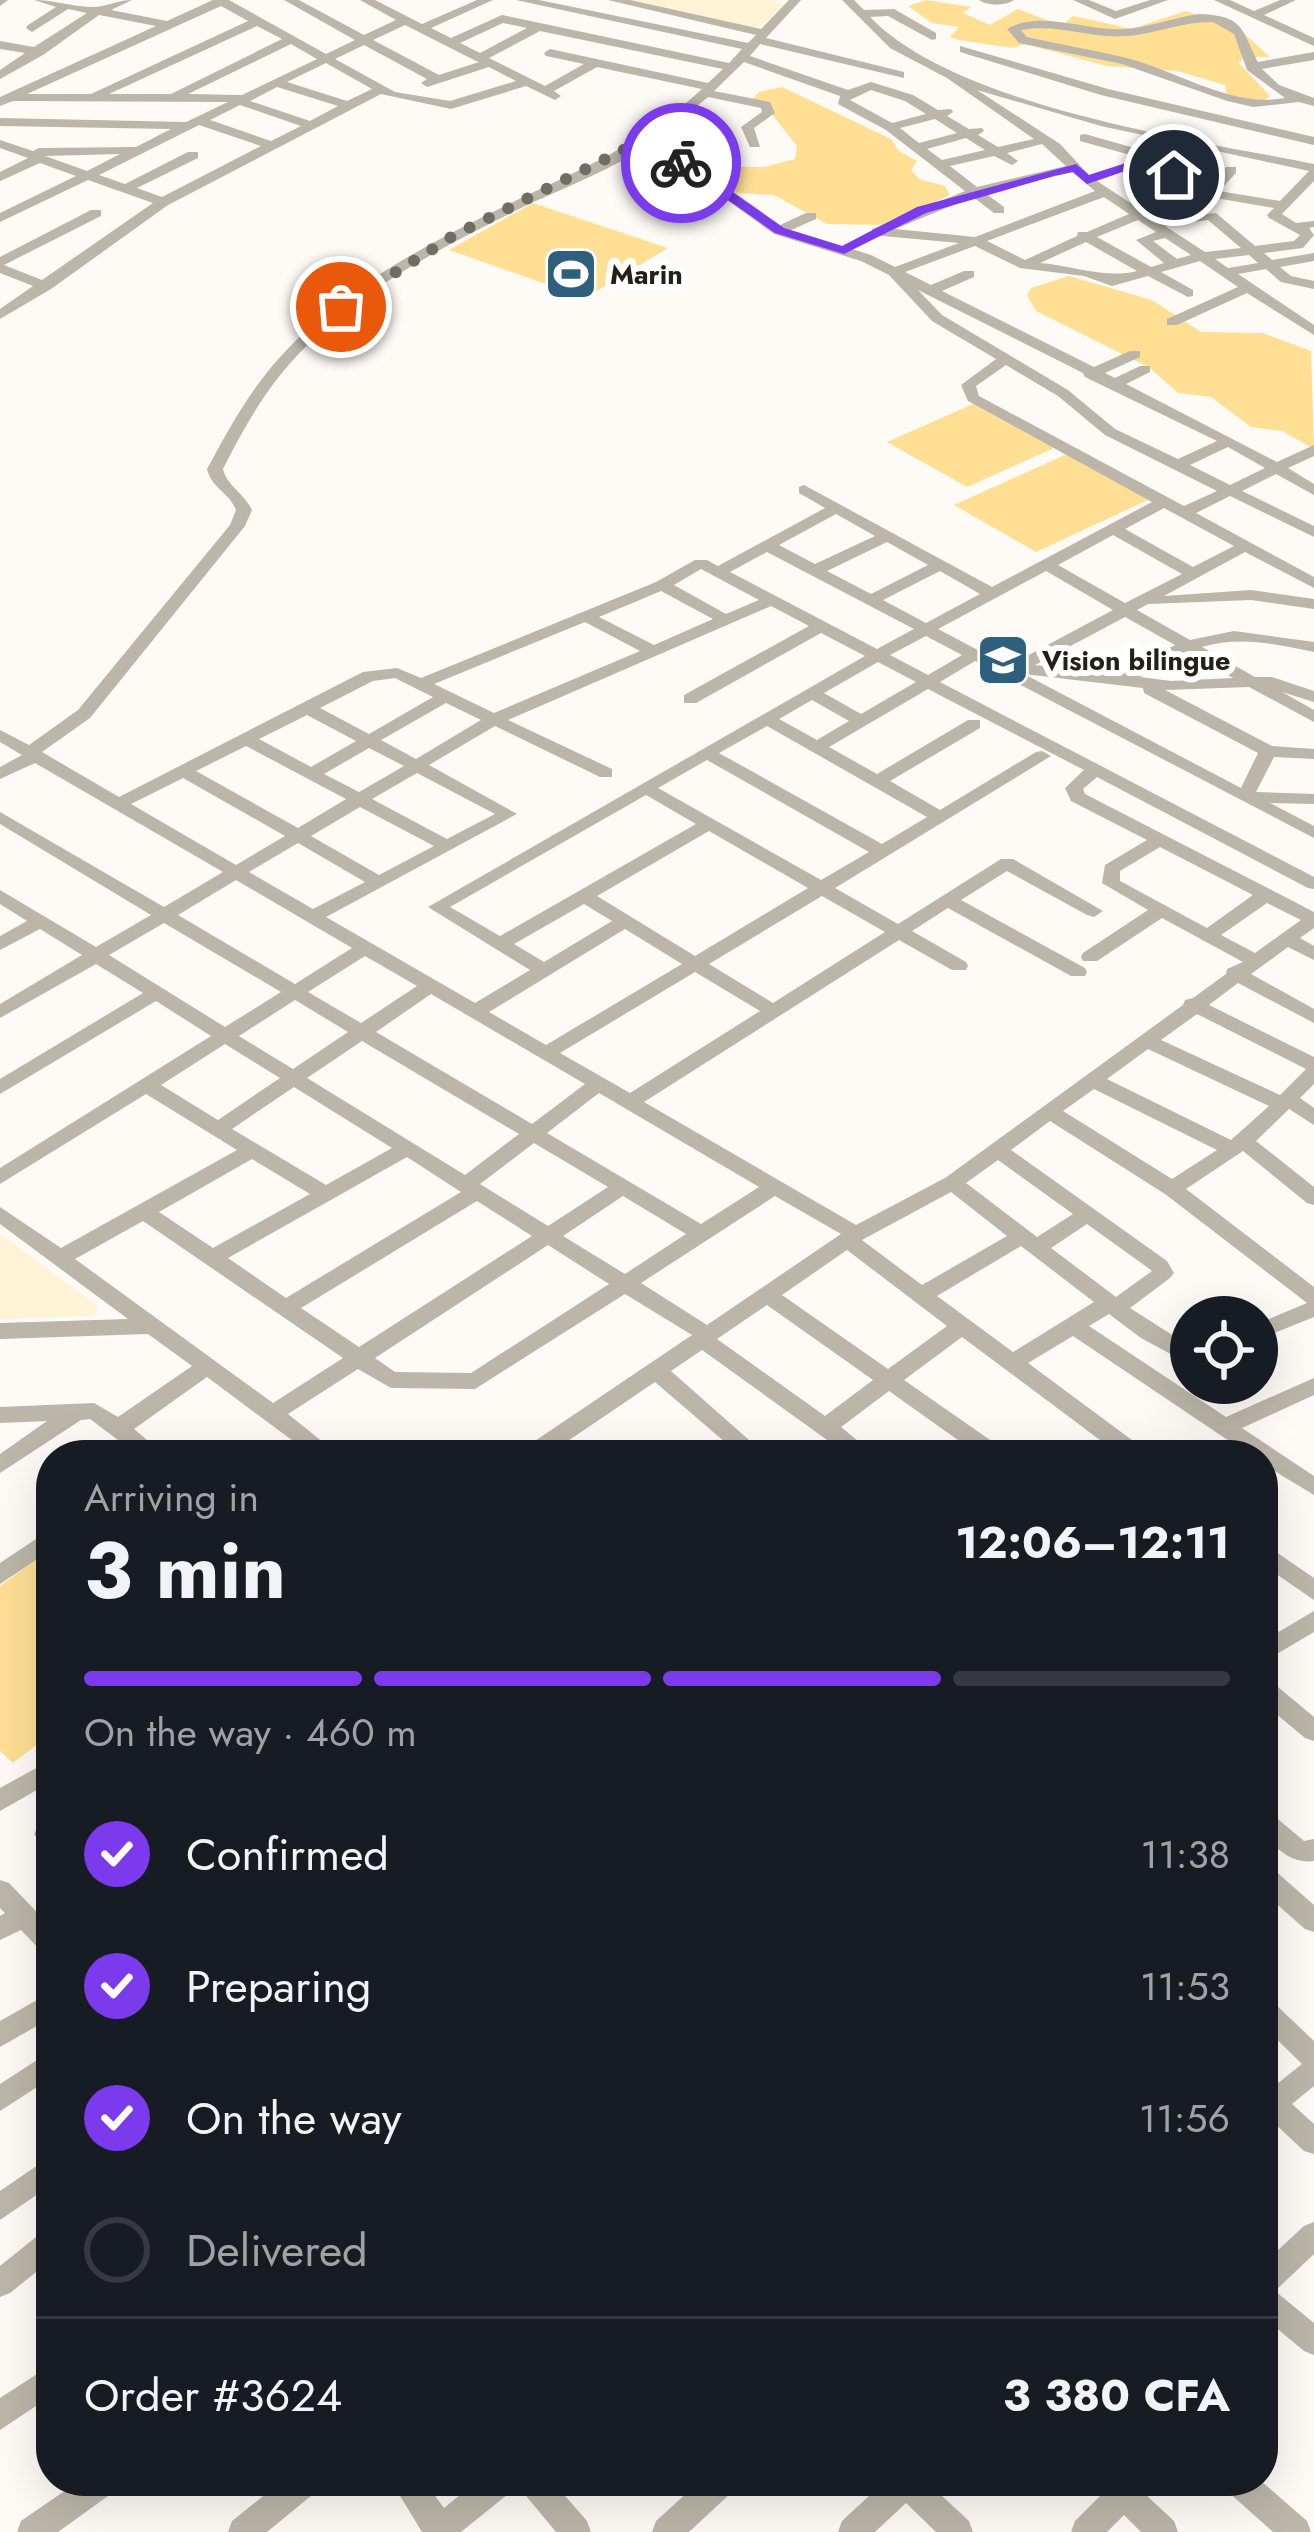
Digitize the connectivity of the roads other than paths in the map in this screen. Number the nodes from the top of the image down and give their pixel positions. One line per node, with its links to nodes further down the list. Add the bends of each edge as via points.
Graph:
1 (127, 0): 19 (street)
2 (222, 0): 23 (street); 25 (street)
3 (290, 0): 33 (street)
4 (366, 0): 22 (street)
5 (487, 0): 28 (street)
6 (522, 0): 39 (street)
7 (614, 0): 39 (street)
8 (795, 0): 39 (street)
9 (848, 0): 20 (street)
10 (985, 0): 11 (street)
11 (1008, 0)
12 (1078, 0): 18 (street)
13 (1121, 0): 18 (street)
14 (1162, 0): 18 (street, via 1115,15)
15 (1220, 0): 21 (street)
16 (1290, 0): 21 (street)
17 (52, 2): 19 (street); 27 (street)
18 (1096, 8)
19 (94, 13): 25 (street); 41 (street)
20 (861, 14): 31 (street, via 890,12); 50 (street)
21 (1256, 14): 29 (street)
22 (405, 20): 28 (street); 33 (street)
23 (256, 21): 32 (street); 47 (street)
24 (1310, 22): 29 (street)
25 (169, 25): 38 (street)
26 (538, 27): 30 (street); 36 (street, via 502,20); 46 (street)
27 (32, 28)
28 (422, 28): 36 (street)
29 (1291, 28): 35 (street)
30 (580, 36): 39 (street); 43 (street)
31 (932, 36)
32 (290, 40): 45 (street); 67 (street)
33 (364, 40): 45 (street); 57 (street)
34 (980, 41): 40 (street)
35 (1314, 42)
36 (451, 43): 46 (street)
37 (0, 45): 41 (street)
38 (123, 46): 47 (street); 60 (street)
39 (749, 49): 61 (street, via 900,74); 63 (street); 65 (street)
40 (964, 49): 50 (street); 52 (street)
41 (39, 52): 54 (street)
42 (1060, 52): 49 (street)
43 (550, 53): 48 (street); 55 (street)
44 (1314, 56): 51 (street)
45 (324, 60): 58 (street); 64 (street)
46 (485, 60): 55 (street); 57 (street)
47 (169, 62): 66 (street)
48 (595, 62): 59 (street, via 550,93); 63 (street)
49 (1046, 63): 52 (street); 62 (street, via 1101,78)
50 (929, 65): 53 (street)
51 (1251, 67): 56 (street, via 1240,32 1219,20 1174,18 1127,33 1013,29 1023,40 1130,62); 69 (street)
52 (1032, 72): 62 (street)
53 (948, 73): 73 (street); 79 (street)
54 (1, 74): 60 (street)
55 (512, 74): 59 (street)
56 (1162, 77): 68 (street); 74 (street)
57 (438, 80): 64 (street)
58 (277, 82): 71 (street); 75 (street)
59 (527, 82): 64 (street, via 457,104)
60 (36, 86): 70 (street)
61 (878, 88): 65 (street); 76 (street)
62 (1090, 88): 68 (street)
63 (709, 90): 88 (street); 93 (street, via 766,105 769,112 747,127)
64 (386, 92): 75 (street)
65 (848, 94): 83 (street, via 842,101)
66 (92, 98): 67 (street); 70 (street)
67 (171, 98): 71 (street)
68 (1132, 98): 79 (street); 85 (street)
69 (1297, 99): 72 (street); 74 (street)
70 (5, 100)
71 (242, 100): 81 (street); 82 (street)
72 (1314, 102)
73 (982, 103): 76 (street); 78 (street)
74 (1277, 104): 85 (street)
75 (349, 106): 82 (street)
76 (941, 114): 83 (street); 86 (street)
77 (1299, 119): 87 (street)
78 (1012, 120): 86 (street); 90 (street)
79 (1106, 120): 84 (street)
80 (0, 122): 81 (street)
81 (194, 123): 91 (street); 96 (street)
82 (311, 125): 96 (street)
83 (890, 127): 97 (street)
84 (1136, 127): 94 (street); 98 (street)
85 (1254, 128): 87 (street); 98 (street)
86 (972, 133): 97 (street); 99 (street)
87 (1288, 136): 95 (street)
88 (649, 137): 136 (street); 223 (street, via 401,266 333,313 278,365 215,469 244,510 237,526 84,714)
89 (1085, 138): 94 (street)
90 (1044, 140): 99 (street); 110 (street)
91 (156, 142): 101 (street); 103 (street)
92 (0, 144): 100 (street)
93 (754, 144)
94 (1106, 145): 105 (street)
95 (1314, 145): 112 (street)
96 (271, 146): 109 (street)
97 (919, 146): 107 (street)
98 (1233, 150): 102 (street)
99 (1000, 151): 106 (street); 107 (street)
100 (23, 152): 101 (street); 104 (street)
101 (136, 152): 108 (street); 113 (street)
102 (1249, 154): 112 (street); 115 (street)
103 (193, 155): 108 (street); 109 (street)
104 (39, 158): 113 (street); 114 (street)
105 (1148, 160): 111 (street); 116 (street)
106 (1012, 161)
107 (943, 164): 119 (street)
108 (168, 167): 118 (street)
109 (228, 167): 125 (street)
110 (1076, 168): 116 (street); 119 (street)
111 (1181, 169): 115 (street); 117 (street)
112 (1310, 169): 126 (street)
113 (88, 176): 118 (street); 123 (street)
114 (0, 177)
115 (1223, 177): 122 (street)
116 (1087, 180): 120 (street)
117 (1150, 188)
118 (124, 189): 125 (street)
119 (973, 192): 128 (street); 137 (street)
120 (1105, 192): 130 (street); 140 (street)
121 (1174, 193): 122 (street)
122 (1210, 194): 126 (street)
123 (47, 195): 124 (street); 132 (street)
124 (64, 201)
125 (163, 202): 134 (street)
126 (1282, 205): 135 (street, via 1275,217)
127 (80, 207): 129 (street)
128 (999, 210)
129 (96, 213): 134 (street); 147 (street)
130 (1139, 214): 133 (street); 139 (street)
131 (811, 216): 136 (street)
132 (0, 218)
133 (1154, 223): 138 (street); 142 (street, via 1207,214)
134 (130, 226): 154 (street)
135 (1308, 226): 142 (street, via 1298,245)
136 (779, 231): 141 (street)
137 (878, 232): 140 (street); 141 (street)
138 (1168, 232): 143 (street); 145 (street, via 1143,240)
139 (1083, 235): 148 (street); 149 (street)
140 (974, 240): 148 (street); 150 (street)
141 (844, 250): 150 (street)
142 (1255, 252): 143 (street); 146 (street)
143 (1201, 257): 145 (street); 151 (street)
144 (1314, 257): 146 (street)
145 (1173, 263): 149 (street)
146 (1270, 264): 151 (street); 153 (street)
147 (0, 265): 154 (street)
148 (1025, 265): 149 (street, via 1112,282)
149 (1149, 269): 157 (street)
150 (894, 272): 155 (street); 162 (street, via 926,309)
151 (1223, 273): 156 (street)
152 (969, 274): 155 (street)
153 (1307, 284): 156 (street)
154 (46, 286): 158 (street)
155 (932, 290): 164 (street)
156 (1250, 292): 159 (street); 160 (street)
157 (1188, 293)
158 (0, 315)
159 (1172, 322)
160 (1314, 331)
161 (1135, 354): 164 (street)
162 (1002, 361): 168 (street); 173 (street, via 968,386 973,398)
163 (1145, 369): 165 (street)
164 (1090, 374): 165 (street)
165 (1112, 385): 166 (street)
166 (1229, 441): 168 (street); 169 (street)
167 (1314, 450): 169 (street)
168 (1176, 466): 171 (street)
169 (1275, 466): 171 (street); 172 (street)
170 (804, 490): 174 (street)
171 (1227, 490): 175 (street); 177 (street)
172 (1314, 490)
173 (1163, 502): 175 (street); 176 (street)
174 (836, 508): 178 (street); 179 (street)
175 (1183, 513): 180 (street)
176 (1114, 529): 181 (street); 185 (street)
177 (1314, 532)
178 (887, 536): 182 (street); 184 (street)
179 (766, 545): 183 (street); 184 (street)
180 (1245, 546): 185 (street); 186 (street)
181 (1046, 565): 188 (street); 192 (street)
182 (940, 566): 188 (street); 190 (street)
183 (718, 572): 187 (street, via 701,563); 189 (street)
184 (814, 572): 190 (street)
185 (1194, 574): 192 (street)
186 (1314, 583)
187 (662, 585): 193 (street); 194 (street)
188 (992, 594): 196 (street)
189 (772, 600): 194 (street); 195 (street)
190 (869, 601): 196 (street)
191 (1314, 604): 192 (street, via 1251,595)
192 (1133, 607): 197 (street); 202 (street)
193 (585, 616): 199 (street); 206 (street)
194 (726, 620): 199 (street)
195 (821, 626): 200 (street); 210 (street)
196 (923, 631): 200 (street); 201 (street)
197 (1182, 643): 198 (street, via 1237,637); 203 (street); 205 (street)
198 (1314, 646)
199 (653, 651): 213 (street)
200 (878, 656): 204 (street); 207 (street)
201 (972, 656): 202 (street); 204 (street)
202 (1011, 671): 205 (street); 234 (street)
203 (1250, 681): 205 (street); 209 (street); 212 (street)
204 (928, 682): 215 (street); 227 (street)
205 (1130, 683): 221 (street)
206 (421, 684): 208 (street); 211 (street, via 397,673 369,676)
207 (813, 693): 214 (street); 215 (street)
208 (446, 696): 213 (street); 219 (street)
209 (1314, 697)
210 (690, 699)
211 (307, 708): 218 (street); 219 (street)
212 (1314, 717)
213 (495, 719): 226 (street); 229 (street)
214 (767, 719): 220 (street); 222 (street)
215 (861, 721): 220 (street)
216 (974, 724): 232 (street)
217 (0, 735): 223 (street)
218 (246, 739): 228 (street); 231 (street)
219 (369, 741): 226 (street); 231 (street)
220 (817, 747): 232 (street)
221 (1268, 751): 224 (street); 234 (street)
222 (707, 753): 233 (street); 245 (street)
223 (32, 754): 230 (street); 237 (street)
224 (1314, 754)
225 (1042, 756): 239 (street)
226 (416, 766): 235 (street); 244 (street, via 508,814)
227 (1096, 770): 243 (street, via 1073,788 1077,797); 248 (street)
228 (184, 771): 237 (street); 242 (street)
229 (606, 773)
230 (0, 774)
231 (311, 774): 235 (street)
232 (878, 782): 239 (street)
233 (646, 788): 240 (street); 265 (street, via 437,907)
234 (1245, 797): 236 (street); 241 (street)
235 (359, 799): 242 (street); 244 (street)
236 (1314, 799)
237 (118, 805): 246 (street)
238 (0, 817): 256 (street)
239 (940, 817): 245 (street)
240 (709, 824): 249 (street); 252 (street)
241 (1314, 832)
242 (297, 836): 246 (street); 247 (street)
243 (1160, 840): 250 (street); 254 (street, via 1108,876)
244 (447, 846): 247 (street)
245 (882, 851): 249 (street)
246 (235, 872): 256 (street); 257 (street)
247 (379, 882): 257 (street)
248 (1314, 884)
249 (822, 888): 261 (street); 270 (street)
250 (1267, 894): 258 (street); 262 (street)
251 (0, 896): 259 (street)
252 (584, 896): 260 (street); 265 (street)
253 (950, 902): 254 (street, via 1084,965); 255 (street, via 1007,863); 261 (street)
254 (1161, 910): 262 (street)
255 (1094, 911)
256 (164, 914): 268 (street); 275 (street)
257 (312, 917): 266 (street)
258 (1314, 919): 263 (street)
259 (40, 921): 264 (street); 268 (street)
260 (626, 921): 270 (street); 272 (street)
261 (898, 931): 271 (street); 278 (street)
262 (1209, 935): 269 (street)
263 (1285, 938): 267 (street); 269 (street)
264 (0, 944)
265 (500, 944): 272 (street)
266 (365, 948): 274 (street); 275 (street)
267 (1314, 954)
268 (95, 955): 276 (street); 279 (street)
269 (1253, 960): 273 (street)
270 (695, 964): 278 (street); 285 (street)
271 (959, 966)
272 (544, 970): 280 (street)
273 (1234, 973): 277 (street); 281 (street)
274 (430, 986): 280 (street); 282 (street)
275 (295, 992): 282 (street); 283 (street)
276 (156, 993): 283 (street); 291 (street)
277 (1192, 1004): 284 (street); 286 (street)
278 (772, 1011): 293 (street)
279 (0, 1012)
280 (474, 1012): 285 (street)
281 (1314, 1017)
282 (362, 1032): 287 (street); 297 (street)
283 (225, 1036): 287 (street); 290 (street)
284 (1145, 1040): 288 (street); 292 (street)
285 (546, 1053): 289 (street)
286 (1314, 1069): 292 (street)
287 (293, 1078): 296 (street); 299 (street)
288 (1091, 1080): 294 (street); 298 (street)
289 (598, 1084): 293 (street); 297 (street)
290 (146, 1085): 296 (street); 302 (street)
291 (0, 1088)
292 (1285, 1101): 295 (street); 298 (street)
293 (629, 1102): 304 (street)
294 (1050, 1112): 301 (street); 307 (street)
295 (1314, 1118)
296 (218, 1129): 300 (street)
297 (533, 1133): 305 (street); 306 (street)
298 (1238, 1145): 307 (street); 309 (street)
299 (406, 1149): 306 (street); 308 (street)
300 (252, 1150): 308 (street); 310 (street)
301 (998, 1150): 303 (street); 312 (street)
302 (0, 1177)
303 (952, 1183): 315 (street); 316 (street)
304 (774, 1186): 313 (street); 315 (street)
305 (623, 1187): 313 (street); 314 (street)
306 (470, 1188): 314 (street); 324 (street)
307 (1172, 1189): 322 (street)
308 (325, 1194): 318 (street)
309 (1314, 1198)
310 (142, 1211): 317 (street); 318 (street)
311 (0, 1214): 317 (street)
312 (1088, 1214): 316 (street); 323 (street, via 1163,1273)
313 (702, 1234): 319 (street)
314 (547, 1236): 319 (street); 333 (street)
315 (851, 1237): 320 (street); 321 (street)
316 (1028, 1242): 321 (street); 323 (street)
317 (60, 1258): 329 (street)
318 (212, 1258): 324 (street)
319 (625, 1284): 331 (street); 333 (street, via 475,1381 391,1380)
320 (766, 1294): 331 (street); 337 (street)
321 (922, 1295): 327 (street)
322 (1314, 1298)
323 (1112, 1306): 328 (street); 332 (street)
324 (286, 1308): 333 (street)
325 (1314, 1309): 326 (street)
326 (1278, 1323)
327 (963, 1325): 334 (street); 337 (street)
328 (1073, 1325): 334 (street); 343 (street)
329 (152, 1326): 330 (street); 335 (street)
330 (0, 1331)
331 (705, 1337): 336 (street); 342 (street)
332 (1170, 1343)
333 (359, 1358): 340 (street)
334 (1014, 1362): 351 (street)
335 (207, 1366): 340 (street); 344 (street)
336 (658, 1372): 347 (street); 348 (street)
337 (889, 1380): 342 (street); 350 (street)
338 (1314, 1387): 343 (street)
339 (76, 1412): 341 (street); 344 (street, via 94,1411); 354 (street)
340 (272, 1414): 346 (street)
341 (0, 1415)
342 (827, 1426): 349 (street)
343 (1226, 1426): 352 (street)
344 (118, 1429): 345 (street)
345 (133, 1440)
346 (308, 1440)
347 (565, 1440)
348 (737, 1440)
349 (845, 1440)
350 (973, 1440)
351 (1116, 1440)
352 (1247, 1440)
353 (1278, 1460): 355 (street)
354 (0, 1465)
355 (1312, 1483)
356 (36, 1549): 358 (street)
357 (1278, 1563): 359 (street)
358 (0, 1575)
359 (1314, 1591)
360 (1314, 1620): 361 (street)
361 (1278, 1643)
362 (1278, 1701): 363 (street)
363 (1314, 1731)
364 (36, 1779): 365 (street)
365 (0, 1802)
366 (1278, 1834): 367 (street, via 1300,1852)
367 (1314, 1850)
368 (1278, 1889): 370 (street)
369 (0, 1891): 371 (street)
370 (1314, 1921)
371 (12, 1922)
372 (36, 2013): 374 (street)
373 (1278, 2023): 375 (street)
374 (0, 2035)
375 (1314, 2058)
376 (1314, 2070): 379 (street)
377 (36, 2073): 378 (street)
378 (0, 2098)
379 (1278, 2100)
380 (1278, 2115): 381 (street)
381 (1314, 2142)
382 (36, 2180): 383 (street)
383 (0, 2207)
384 (1314, 2234): 386 (street)
385 (36, 2254): 387 (street)
386 (1278, 2269)
387 (0, 2284)
388 (1278, 2311): 389 (street)
389 (1314, 2341)
390 (36, 2390): 391 (street)
391 (0, 2416)
392 (83, 2496): 404 (street)
393 (287, 2496): 405 (street)
394 (421, 2496): 403 (street)
395 (484, 2496): 403 (street)
396 (546, 2496): 406 (street)
397 (706, 2496): 407 (street)
398 (891, 2496): 408 (street)
399 (922, 2496): 409 (street)
400 (1115, 2496): 410 (street)
401 (1133, 2496): 411 (street)
402 (1255, 2496): 412 (street)
403 (451, 2526)
404 (32, 2532)
405 (243, 2532)
406 (576, 2532)
407 (667, 2532)
408 (853, 2532)
409 (958, 2532)
410 (1086, 2532)
411 (1163, 2532)
412 (1296, 2532)

